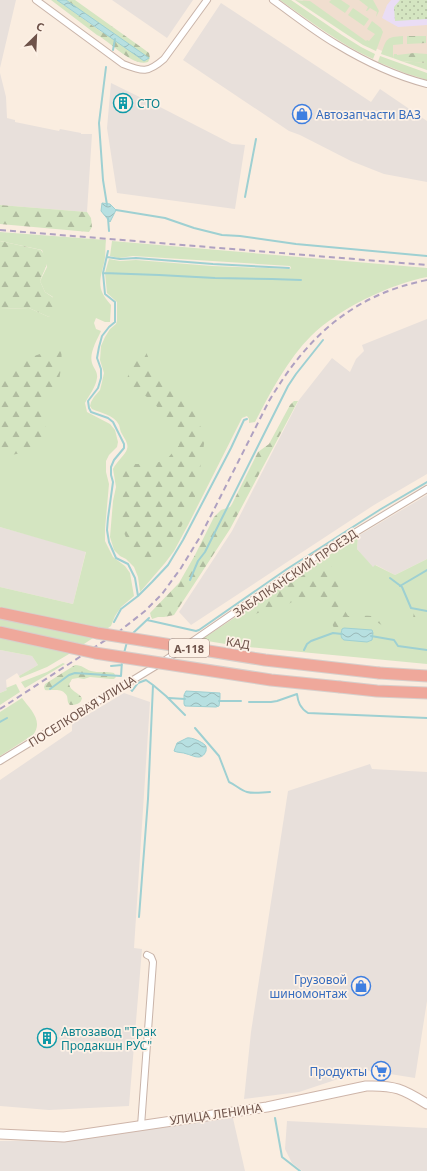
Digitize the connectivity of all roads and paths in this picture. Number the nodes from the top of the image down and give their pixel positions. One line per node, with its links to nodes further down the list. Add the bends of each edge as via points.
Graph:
1 (36, 0): 2 (street, via 114,57 139,70 149,70 164,59)
2 (207, 0)
3 (273, 0): 4 (street, via 356,55 389,71)
4 (427, 84)
5 (427, 489): 8 (street, ЗАБАЛКАНСКИЙ ПРОЕЗД, via 318,555)
6 (0, 613): 9 (highway, КАД / А-118, bridge, via 97,633 257,659)
7 (0, 632): 10 (highway, А-118, bridge, via 110,656 271,680 377,691)
8 (164, 661): 11 (street, ПОСЕЛКОВАЯ УЛИЦА)
9 (427, 676)
10 (427, 693)
11 (0, 761)
12 (147, 955): 14 (street, via 153,962)
13 (427, 1104): 14 (street, УЛИЦА ЛЕНИНА, via 394,1087 366,1086 267,1107)
14 (141, 1126): 15 (street, УЛИЦА ЛЕНИНА, via 64,1138)
15 (0, 1134)

